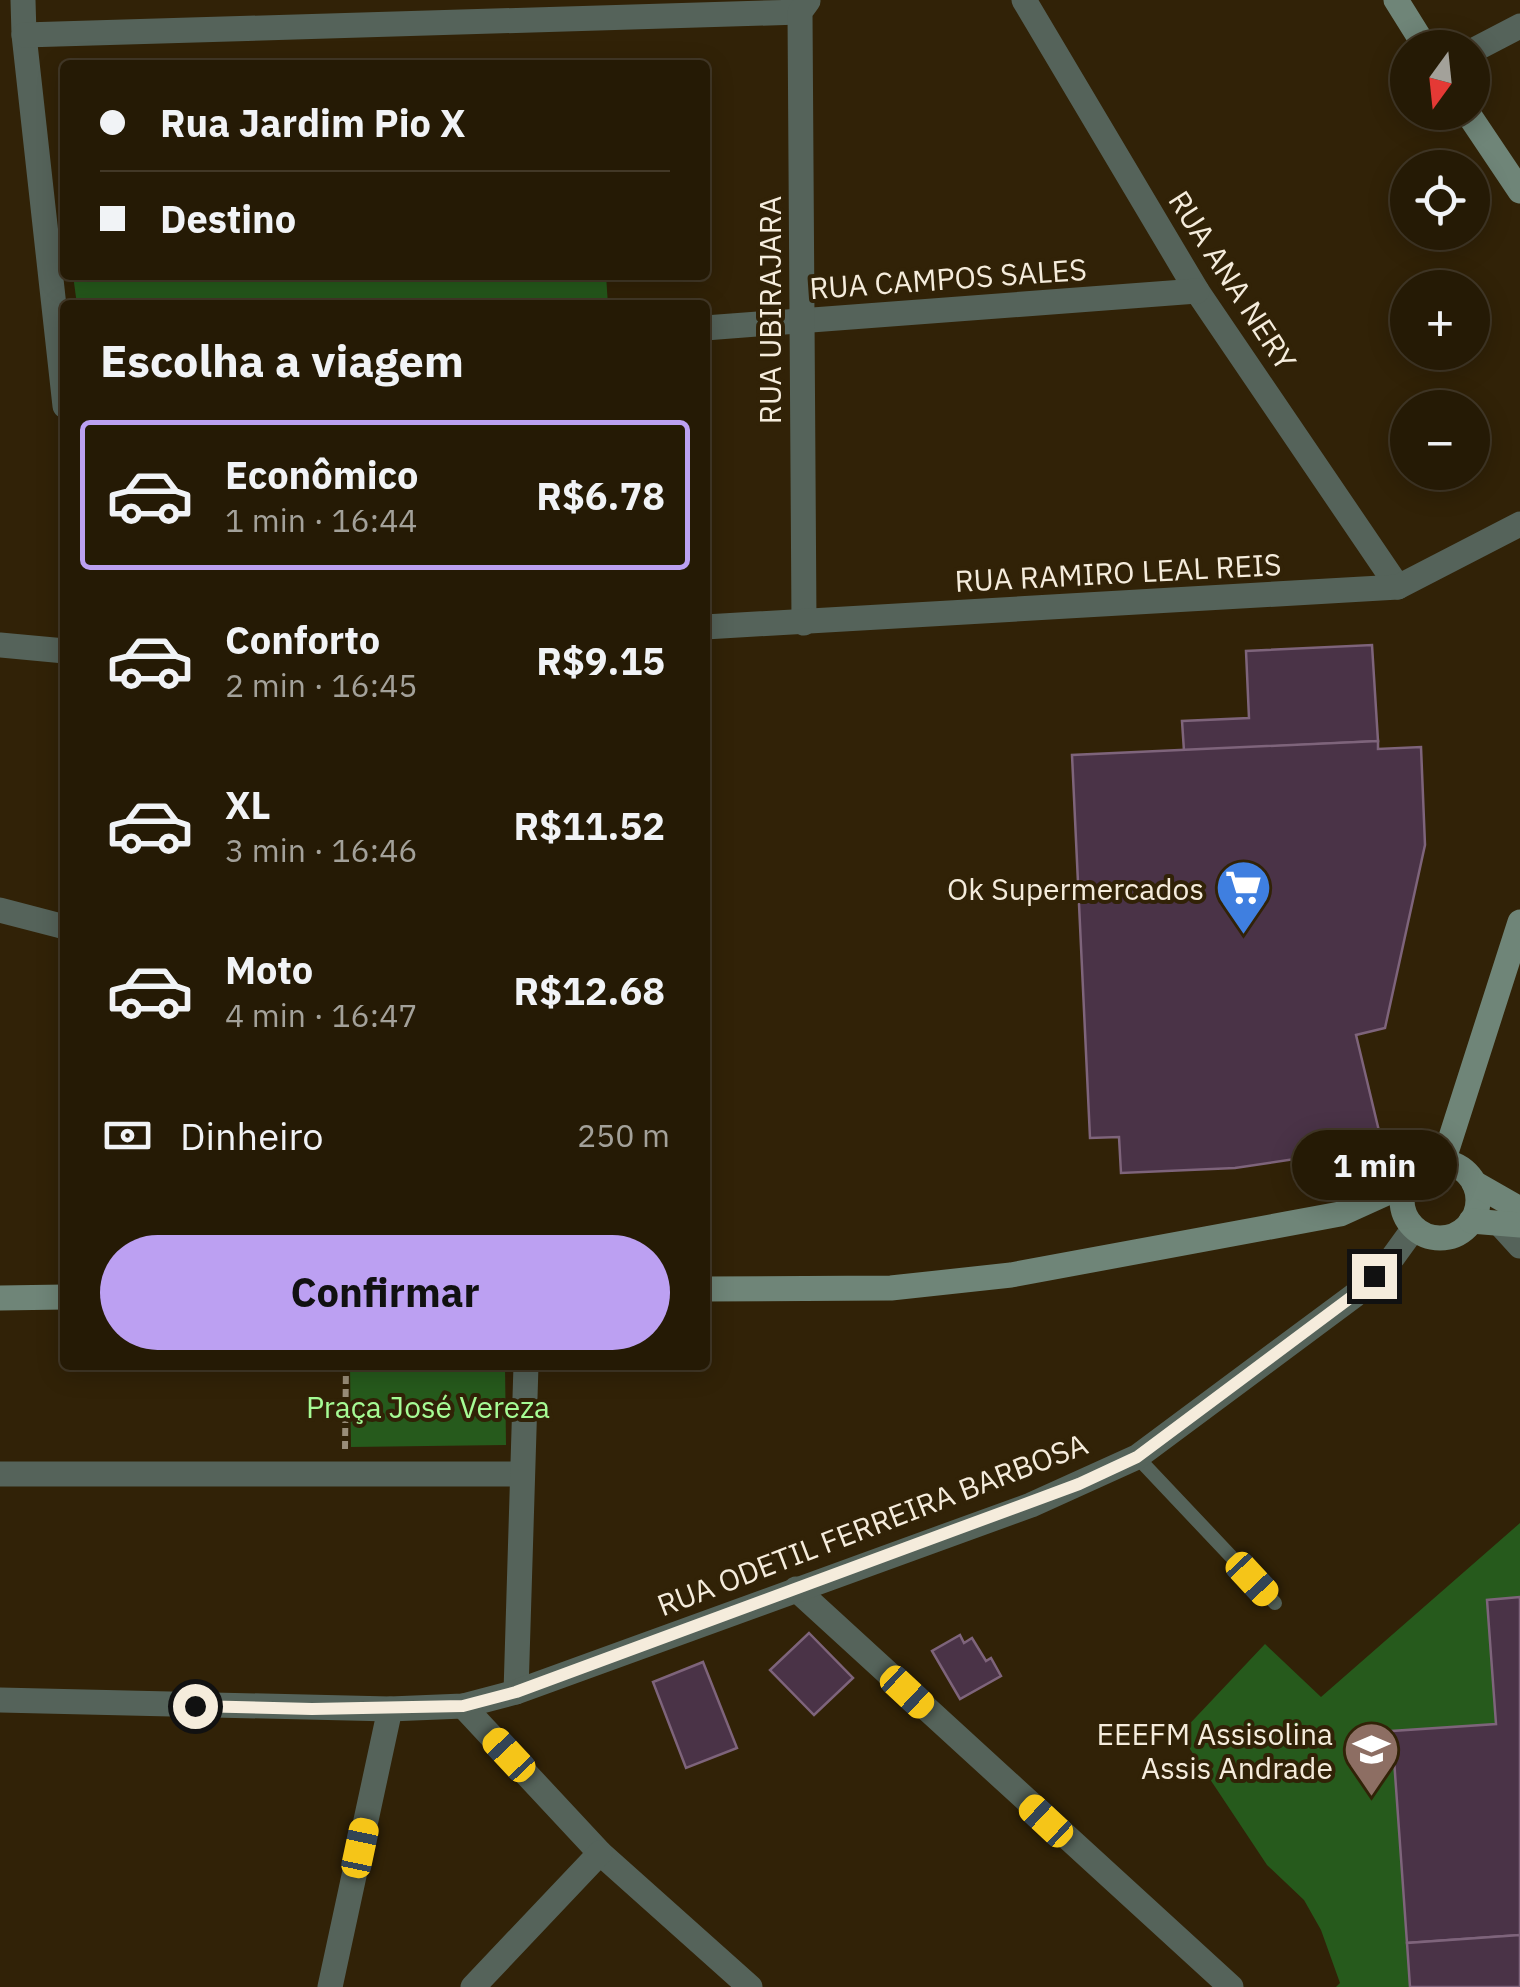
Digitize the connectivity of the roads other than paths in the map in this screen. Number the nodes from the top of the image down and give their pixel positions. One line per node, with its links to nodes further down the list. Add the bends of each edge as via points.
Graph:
1 (23, 0): 7 (street)
2 (1024, 0): 11 (street, RUA ANA NERY)
3 (1396, 0): 6 (street)
4 (804, 6): 7 (street); 12 (street, RUA UBIRAJARA)
5 (1520, 26): 8 (street)
6 (1415, 30)
7 (24, 35): 14 (street)
8 (1490, 42)
9 (1479, 130): 10 (street)
10 (1520, 190)
11 (1197, 291): 12 (street, RUA CAMPOS SALES); 16 (street, RUA ANA NERY)
12 (800, 322): 13 (street, RUA CAMPOS SALES); 17 (street, RUA UBIRAJARA)
13 (710, 328)
14 (60, 361)
15 (1520, 524): 16 (street, RUA RAMIRO LEAL REIS)
16 (1398, 587): 17 (street, RUA RAMIRO LEAL REIS)
17 (804, 623): 18 (street, RUA RAMIRO LEAL REIS)
18 (710, 627)
19 (0, 645): 20 (street)
20 (60, 650)
21 (0, 910): 23 (street)
22 (1520, 922): 24 (street)
23 (60, 926)
24 (1443, 1162): 25 (street); 26 (street, via 1420,1167)
25 (1474, 1184): 28 (street); 29 (street)
26 (1404, 1185): 27 (street); 30 (street, via 1402,1208)
27 (1340, 1214): 30 (street); 32 (street, via 1010,1275 891,1288)
28 (1513, 1219): 29 (street); 31 (street)
29 (1472, 1221): 30 (street, via 1438,1238)
30 (1410, 1224): 36 (street, RUA ODETIL FERREIRA BARBOSA, via 1393,1257 1354,1295)
31 (1520, 1246)
32 (710, 1289)
33 (60, 1297): 34 (street)
34 (0, 1298)
35 (526, 1370): 38 (street)
36 (1137, 1457): 39 (street, RUA ODETIL FERREIRA BARBOSA, via 1030,1505); 40 (lane)
37 (0, 1474): 38 (street)
38 (522, 1474): 41 (street)
39 (796, 1589): 41 (street, RUA ODETIL FERREIRA BARBOSA); 49 (street)
40 (1275, 1603)
41 (516, 1692): 43 (street, RUA ODETIL FERREIRA BARBOSA)
42 (0, 1700): 44 (street, RUA ODETIL FERREIRA BARBOSA)
43 (463, 1706): 44 (street, RUA ODETIL FERREIRA BARBOSA); 45 (street)
44 (390, 1709): 46 (street)
45 (600, 1854): 47 (street); 48 (street)
46 (330, 1987)
47 (473, 1987)
48 (750, 1987)
49 (1231, 1987)

